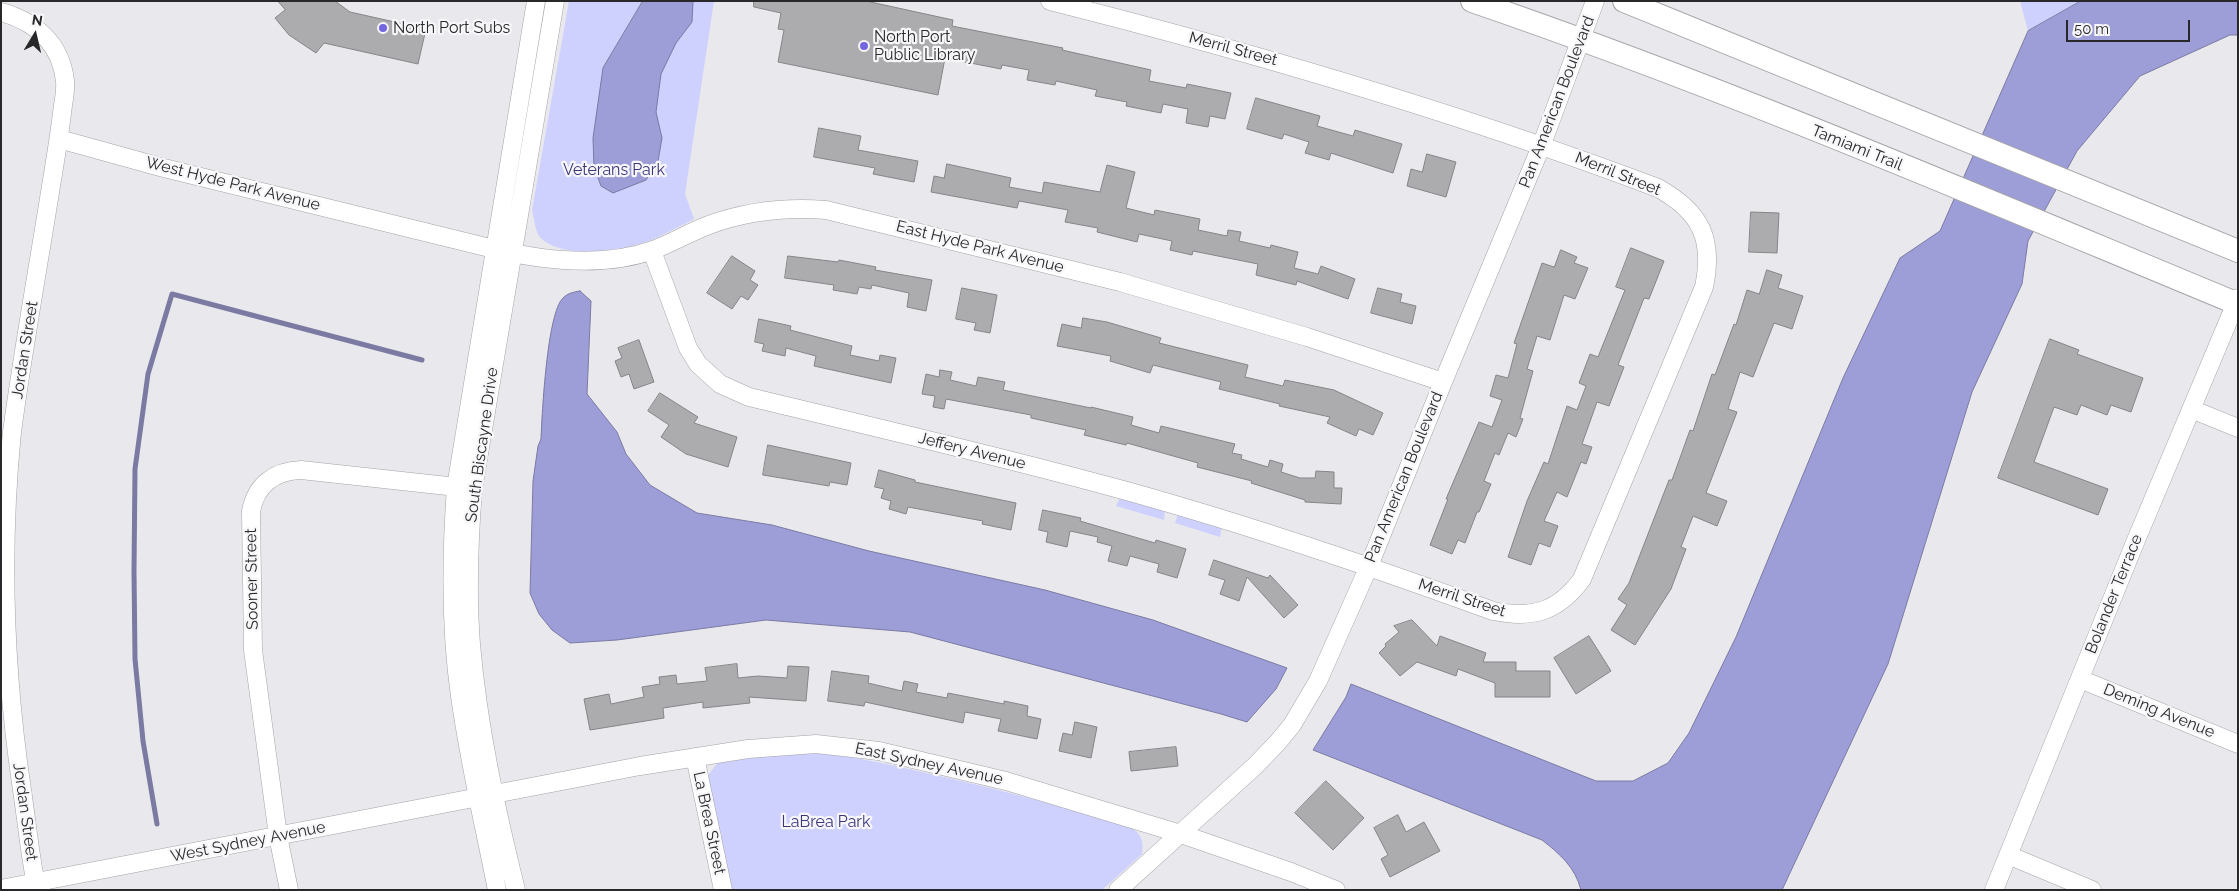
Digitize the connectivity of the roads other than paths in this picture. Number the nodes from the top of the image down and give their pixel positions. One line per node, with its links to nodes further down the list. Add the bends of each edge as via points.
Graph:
1 (536, 1): 11 (street, South Biscayne Drive)
2 (555, 1): 11 (street, South Biscayne Drive)
3 (1050, 1): 10 (street, Merril Street, via 1288,64)
4 (1472, 1): 8 (main road, Tamiami Trail)
5 (1596, 1): 8 (street, Pan American Boulevard)
6 (1624, 1): 13 (main road)
7 (1, 12): 9 (street, via 26,21 46,37 57,52 66,85)
8 (1581, 39): 10 (street, Pan American Boulevard); 14 (main road, Tamiami Trail, via 1746,102)
9 (59, 139): 11 (street, West Hyde Park Avenue); 27 (street, Jordan Street, via 12,433 2,552 8,694)
10 (1542, 144): 15 (street, Pan American Boulevard); 19 (street, Merril Street, via 1658,188 1671,195 1693,216 1702,230 1708,257 1704,287 1693,314 1582,579 1569,594 1543,612 1510,615)
11 (503, 251): 12 (street, East Hyde Park Avenue, via 572,260 620,258); 18 (street, South Biscayne Drive)
12 (652, 251): 15 (street, East Hyde Park Avenue, via 708,226 743,215 790,208 826,210 1120,282 1307,337); 19 (street, Jeffery Avenue, via 688,348 707,374 730,390 1112,487)
13 (2238, 251)
14 (2237, 302): 16 (street, Bolander Terrace)
15 (1443, 382): 19 (street, Pan American Boulevard)
16 (2191, 409): 17 (street); 20 (street, Bolander Terrace)
17 (2238, 428)
18 (464, 488): 23 (street, South Biscayne Drive, via 452,556 455,651 460,696); 25 (street, Sooner Street, via 300,470 277,474 258,491 250,511 253,650)
19 (1369, 566): 24 (street, Pan American Boulevard, via 1318,681 1292,725 1255,766)
20 (2080, 679): 21 (street, Deming Avenue); 26 (street, Bolander Terrace)
21 (2238, 744)
22 (695, 756): 23 (street, East Sydney Avenue); 24 (street, East Sydney Avenue, via 816,744 879,751 1006,781); 32 (street, La Brea Street)
23 (486, 796): 25 (street, West Sydney Avenue); 30 (street, South Biscayne Drive); 31 (street, South Biscayne Drive)
24 (1181, 834): 33 (street, Pan American Boulevard); 34 (street, East Sydney Avenue)
25 (278, 836): 27 (street, West Sydney Avenue); 29 (street, Sooner Street)
26 (2008, 855): 35 (street, Bolander Terrace); 36 (street)
27 (36, 886): 28 (street, West Sydney Avenue)
28 (1, 889)
29 (289, 890)
30 (497, 890)
31 (516, 890)
32 (723, 890)
33 (1118, 890)
34 (1336, 890)
35 (1994, 890)
36 (2092, 890)

